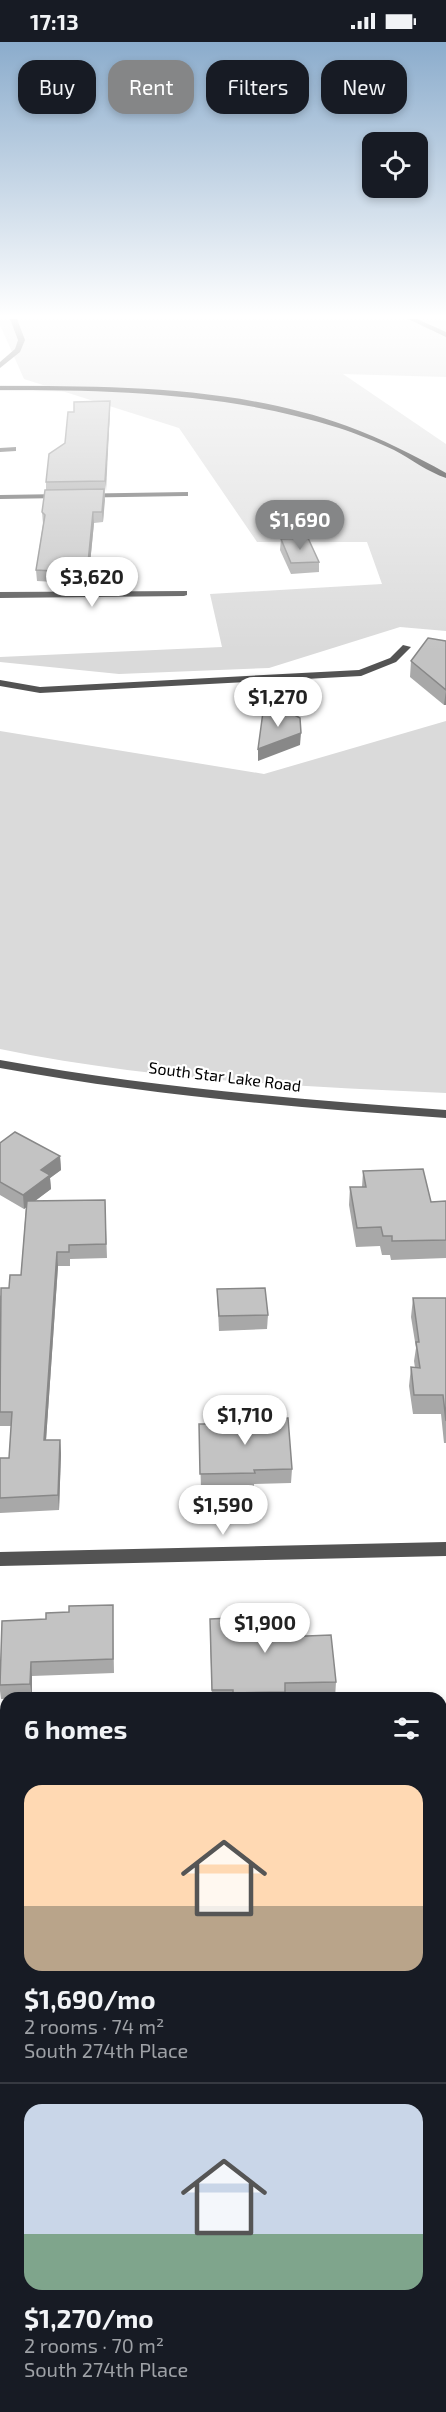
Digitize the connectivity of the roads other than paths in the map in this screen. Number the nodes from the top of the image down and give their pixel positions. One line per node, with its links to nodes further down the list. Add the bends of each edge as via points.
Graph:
1 (344, 430): 4 (main road)
2 (13, 449): 3 (street)
3 (0, 450)
4 (446, 476)
5 (185, 494): 6 (street)
6 (0, 497)
7 (184, 593): 8 (street)
8 (0, 596)
9 (406, 647): 10 (street, via 393,660 361,673 40,690)
10 (0, 683)
11 (0, 1064): 12 (street, South Star Lake Road, via 292,1103)
12 (446, 1114)
13 (446, 1549): 14 (street)
14 (0, 1559)

